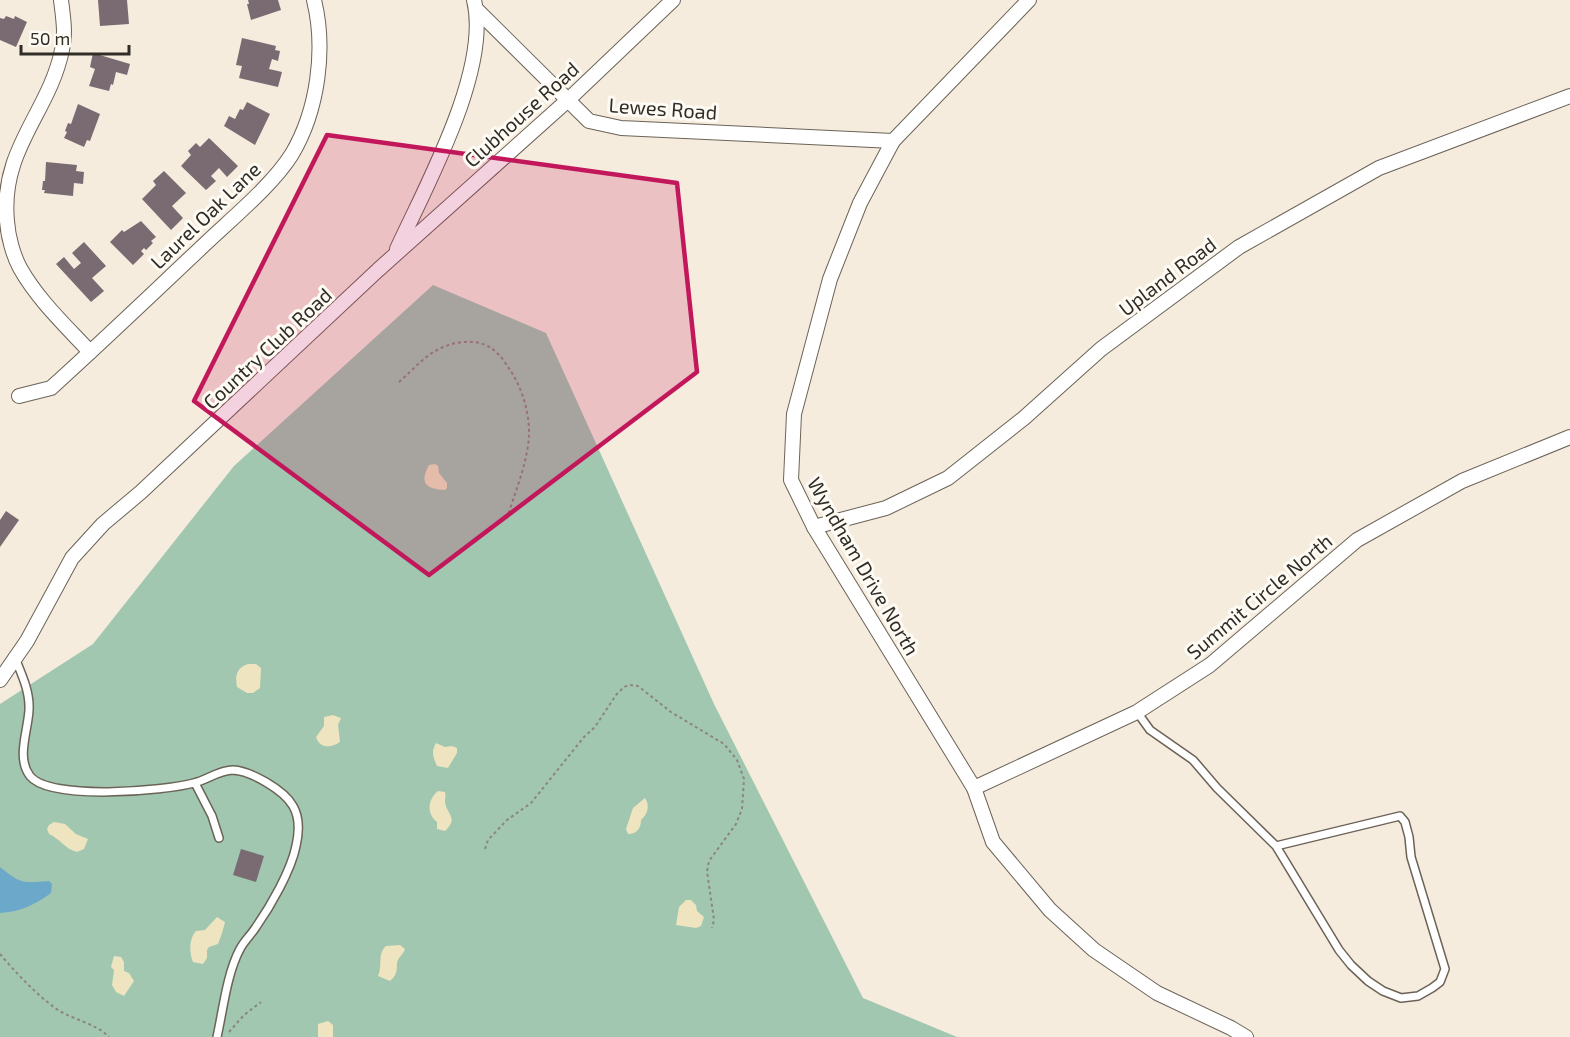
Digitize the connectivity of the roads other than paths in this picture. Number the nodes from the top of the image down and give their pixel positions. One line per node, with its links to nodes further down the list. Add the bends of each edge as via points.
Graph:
1 (61, 0): 10 (street, via 65,36 57,71 10,170 6,212 8,234 19,266)
2 (314, 0): 10 (street, Laurel Oak Lane, via 319,61 310,113 291,154 260,192)
3 (673, 0): 7 (street, Clubhouse Road)
4 (1029, 0): 8 (street, Wyndham Drive North)
5 (475, 5): 7 (street, Lewes Road); 9 (street, Country Club Road, via 475,54 455,125)
6 (1570, 96): 13 (street, Upland Road, via 1379,168 1239,247 1101,349 1024,418 948,478 886,508)
7 (568, 100): 8 (street, Lewes Road, via 590,121 621,128); 9 (street, Clubhouse Road)
8 (893, 141): 13 (street, Wyndham Drive North, via 860,203 830,279 794,414 791,480)
9 (394, 256): 14 (street, Country Club Road, via 103,524 72,558)
10 (90, 352): 11 (street, Laurel Oak Lane, via 51,388)
11 (19, 396)
12 (1570, 436): 16 (street, Summit Circle North, via 1464,480 1357,540 1210,665)
13 (814, 527): 18 (street, Wyndham Drive North)
14 (15, 658): 15 (street, Country Club Road); 17 (lane, via 26,686 29,709 24,760 34,781 88,793)
15 (0, 680)
16 (1137, 712): 18 (street, Summit Circle North); 20 (lane, via 1150,730 1193,760)
17 (195, 783): 19 (lane); 21 (lane, via 232,770 253,775 277,789 293,806 299,827 296,849 278,891 240,949)
18 (974, 788): 22 (street, Wyndham Drive North, via 993,842 1050,910 1094,950 1157,993)
19 (219, 838)
20 (1276, 846): 20 (lane, via 1339,950 1368,981 1401,998 1418,996 1440,982 1445,969 1442,955 1416,875 1405,822 1400,816)
21 (217, 1037)
22 (1246, 1037)

